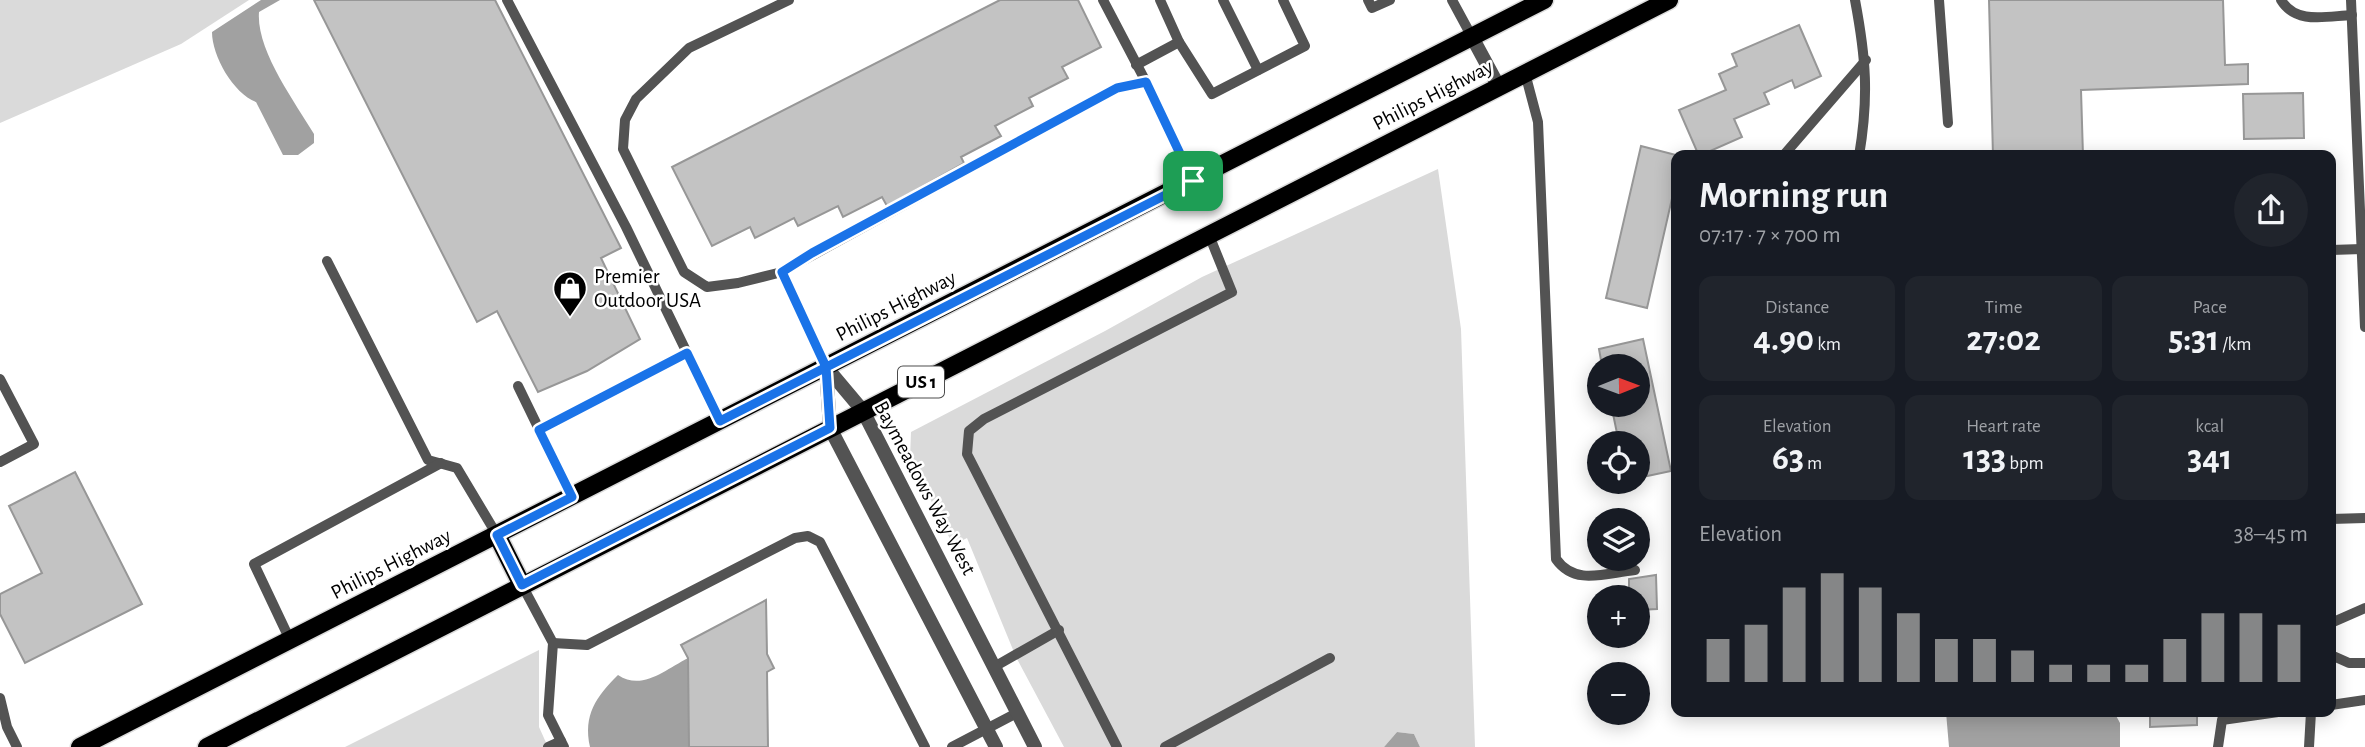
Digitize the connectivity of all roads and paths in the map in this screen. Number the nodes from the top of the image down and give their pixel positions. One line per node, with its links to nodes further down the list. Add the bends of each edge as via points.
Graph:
1 (507, 0): 35 (lane)
2 (789, 0): 33 (lane, via 689,48 636,99 625,120 622,149 684,272 707,287)
3 (1103, 0): 20 (lane)
4 (1160, 0): 18 (lane)
5 (1223, 0): 21 (lane)
6 (1283, 0): 21 (lane, via 1305,46)
7 (1368, 0): 8 (lane, via 1372,8)
8 (1390, 0)
9 (1452, 0): 17 (lane)
10 (1544, 0): 17 (main road, Philips Highway)
11 (1669, 0): 22 (main road, Philips Highway / US 1)
12 (1855, 0): 19 (lane)
13 (1939, 0): 25 (lane)
14 (2281, 0): 16 (lane, via 2286,9 2302,17)
15 (2351, 0): 16 (lane)
16 (2352, 15): 30 (lane)
17 (1472, 37): 24 (street); 28 (main road, Philips Highway)
18 (1179, 42): 20 (lane); 21 (lane, via 1212,94)
19 (1866, 60): 26 (lane); 27 (lane)
20 (1136, 65): 23 (lane)
21 (1258, 71)
22 (1525, 73): 24 (main road, Philips Highway / US 1); 49 (lane, via 1538,122 1556,559 1575,577)
23 (1146, 82): 28 (lane); 33 (lane, via 1117,88)
24 (1499, 87): 29 (main road, Philips Highway / US 1)
25 (1948, 123)
26 (1788, 150)
27 (1860, 150)
28 (1193, 181): 36 (main road, Philips Highway)
29 (1209, 235): 39 (main road, Philips Highway / US 1); 53 (lane, via 1232,292 984,419 969,431 967,454)
30 (2362, 249): 31 (lane); 34 (lane)
31 (2336, 250)
32 (327, 261): 44 (lane, via 428,460)
33 (782, 272): 36 (lane)
34 (2365, 327)
35 (687, 353): 40 (lane); 42 (lane)
36 (826, 367): 39 (street, Baymeadows Way West); 40 (main road, Philips Highway); 41 (street)
37 (0, 379): 43 (lane, via 34,444)
38 (518, 386): 42 (lane)
39 (863, 411): 41 (main road, Philips Highway / US 1); 59 (street, Baymeadows Way West)
40 (720, 421): 45 (main road, Philips Highway)
41 (830, 428): 50 (main road, Philips Highway / US 1); 66 (street)
42 (539, 430): 45 (lane)
43 (0, 462)
44 (441, 463): 48 (lane, via 457,468); 54 (lane, via 254,564)
45 (572, 497): 48 (main road, Philips Highway)
46 (2365, 518): 47 (lane)
47 (2336, 519)
48 (497, 535): 50 (main road); 54 (main road, Philips Highway)
49 (1626, 571)
50 (522, 585): 55 (lane); 70 (main road, Philips Highway / US 1)
51 (2365, 608): 52 (lane)
52 (2336, 621)
53 (1059, 630): 59 (lane); 76 (lane)
54 (290, 640): 69 (main road, Philips Highway)
55 (553, 643): 67 (lane, via 548,715); 72 (lane, via 587,645 795,538 808,536 820,542)
56 (2336, 657): 58 (lane)
57 (1330, 659): 77 (lane)
58 (2365, 663)
59 (994, 667): 63 (street, Baymeadows Way West)
60 (0, 698): 68 (lane, via 6,727)
61 (2365, 700): 62 (lane)
62 (2336, 704)
63 (1017, 713): 66 (lane); 75 (street, Baymeadows Way West)
64 (2243, 717): 78 (lane, via 2222,720)
65 (2311, 717): 79 (lane)
66 (986, 728): 73 (lane); 74 (street)
67 (562, 744): 71 (lane)
68 (17, 747)
69 (80, 747)
70 (207, 747)
71 (548, 747)
72 (925, 747)
73 (952, 747)
74 (996, 747)
75 (1035, 747)
76 (1118, 747)
77 (1166, 747)
78 (2218, 747)
79 (2309, 747)

